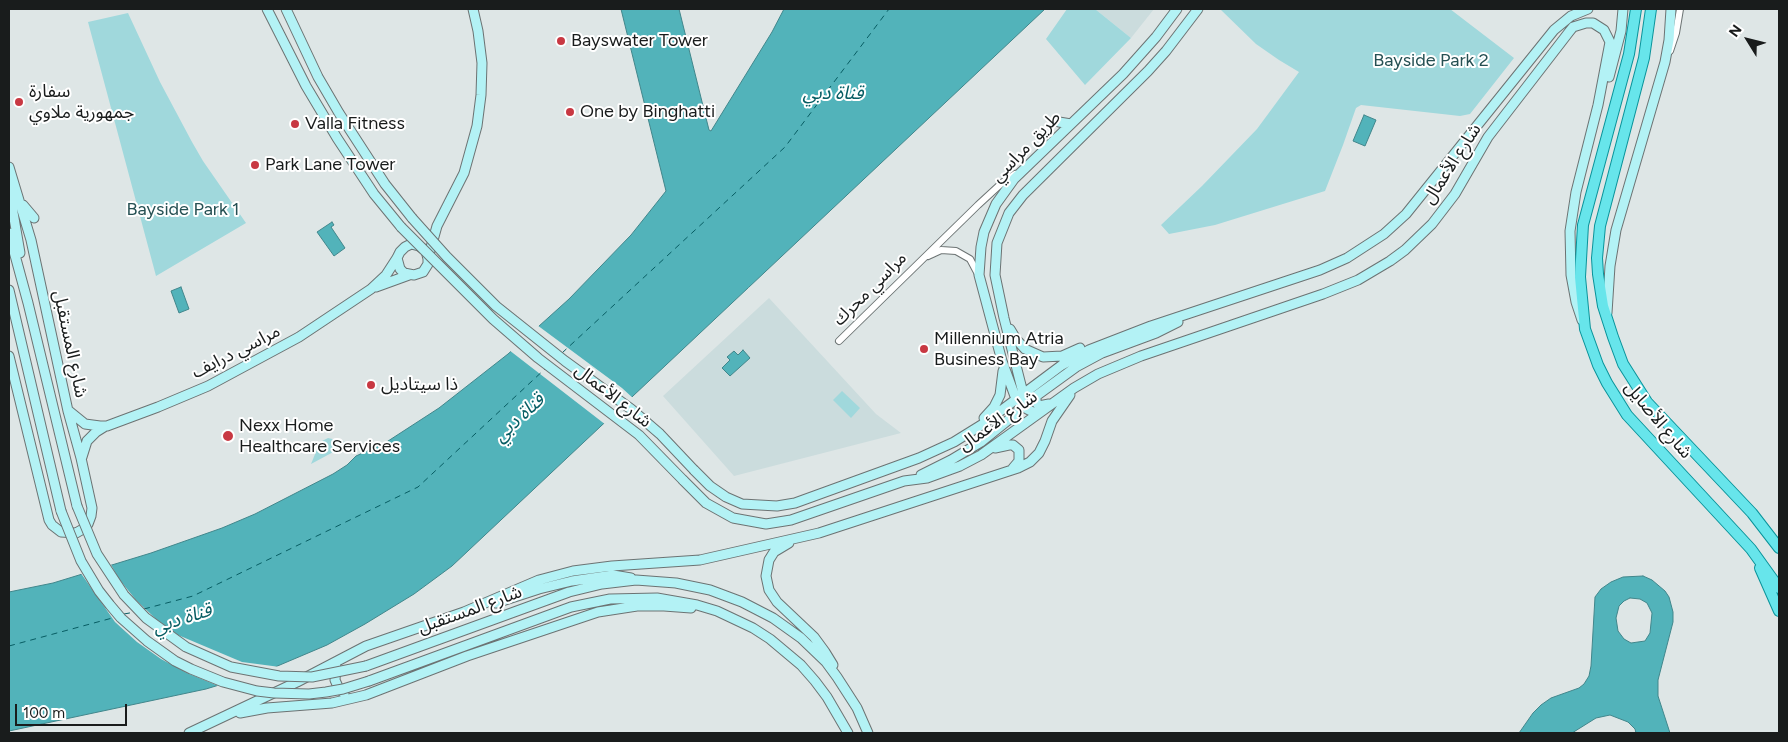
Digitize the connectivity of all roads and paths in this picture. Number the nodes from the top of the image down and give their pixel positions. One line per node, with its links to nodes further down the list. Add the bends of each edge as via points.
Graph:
1 (267, 9): 51 (street, شارع الأعمال, bridge, via 306,86 360,174 401,227 493,319 538,358 639,435 698,496 722,513 766,524 800,517)
2 (286, 9): 47 (street, شارع الأعمال, bridge, via 338,113 412,218 496,306 631,409 710,486 726,497 742,504 777,506 800,501 919,458)
3 (473, 9): 19 (street, via 482,63 480,111 464,173)
4 (1177, 9): 13 (street, طريق مراسي, via 1134,62)
5 (1198, 9): 32 (street, طريق مراسي, via 1148,71 1023,195 1010,212 999,238 994,264)
6 (1588, 9): 31 (street, شارع الأعمال, via 1571,16 1554,30 1416,204 1384,234 1334,264)
7 (1623, 9): 11 (street)
8 (1636, 9): 35 (main road, شارع الأصايل, via 1629,54 1584,225 1580,277)
9 (1651, 9): 33 (main road, شارع الأصايل, via 1644,58 1600,226 1598,274)
10 (1677, 10): 33 (street, via 1616,230 1608,284)
11 (1614, 47): 35 (street, via 1576,192 1570,231 1573,289); 39 (street, شارع الأعمال, via 1599,26 1586,23 1573,27 1488,137 1444,209 1405,250 1375,271 1341,288 1141,356)
12 (1059, 122): 13 (street)
13 (1071, 124): 15 (street, طريق مراسي)
14 (9, 167): 17 (street, شارع المستقبل)
15 (1025, 168): 24 (street, مراسي محرك, via 996,188); 26 (street, طريق مراسي, via 1004,191 989,218 981,247)
16 (9, 189): 30 (street)
17 (21, 203): 18 (street); 44 (street, شارع المستقبل)
18 (34, 218)
19 (437, 226): 21 (street); 23 (street)
20 (9, 233): 30 (street, شارع المستقبل)
21 (411, 244): 22 (street, via 402,249); 23 (street, via 423,248)
22 (397, 258): 25 (street, via 400,269); 27 (street, مراسي درايف)
23 (428, 259): 25 (street, via 423,272)
24 (922, 259): 26 (street, مراسي محرك, via 941,250 956,251 970,259); 36 (street, مراسي محرك)
25 (409, 275): 27 (street, مراسي درايف)
26 (979, 275): 38 (street, طريق مراسي)
27 (371, 289): 46 (street, مراسي درايف, via 300,337 233,374 184,397)
28 (9, 290): 29 (street, شارع المستقبل)
29 (11, 302): 58 (street, شارع المستقبل, bridge, via 61,511 75,548 99,591 121,618 147,642 199,673 257,691 326,692 369,681 558,611 597,601 657,598)
30 (28, 303): 55 (street, شارع المستقبل, bridge, via 76,506 97,554 124,595 159,629 186,647 231,667 279,676 312,677 366,666 569,592)
31 (1192, 312): 34 (street, شارع الأعمال); 43 (street, via 1156,333 1084,361 1036,396 1039,406)
32 (1004, 318): 34 (street, via 1020,344 1037,355 1049,358); 42 (street, طريق مراسي)
33 (1608, 321): 53 (main road, شارع الأصايل, via 1624,364 1647,402 1752,513)
34 (1151, 326): 42 (street, شارع الأعمال, via 1080,355)
35 (1585, 329): 54 (main road, شارع الأصايل, via 1598,365 1628,415)
36 (839, 341)
37 (9, 356): 41 (street, شارع المستقبل)
38 (1002, 361): 42 (street, طريق مراسي); 47 (street, via 1003,382 997,401 990,413)
39 (1084, 382): 43 (street, شارع الأعمال); 50 (street, via 1056,413 1039,453 1024,466)
40 (9, 386): 41 (street)
41 (19, 397): 49 (street, شارع المستقبل, via 49,520 56,530 66,534 83,529 92,516)
42 (1021, 399): 45 (street); 47 (street, شارع الأعمال); 51 (street, via 1017,413 980,442 951,460)
43 (1053, 402): 45 (street, شارع الأعمال)
44 (68, 411): 46 (street, via 86,424); 49 (street, شارع المستقبل)
45 (1037, 414): 48 (street, شارع الأعمال)
46 (107, 426): 49 (street, مراسي درايف, via 87,441)
47 (967, 434)
48 (990, 449): 50 (street, via 1009,445 1016,447 1020,457); 51 (street, شارع الأعمال, via 949,471)
49 (81, 458)
50 (1012, 469): 52 (street, via 860,520)
51 (904, 481)
52 (801, 536): 59 (street, via 700,560 621,565 561,574 528,584); 61 (street, via 774,552 766,568 767,583 777,602 820,644)
53 (1779, 548)
54 (1752, 549): 56 (main road, شارع الأصايل); 57 (main road)
55 (636, 580): 59 (street, via 619,575 583,579); 61 (street, شارع المستقبل, via 693,586 742,602 801,638)
56 (1779, 588)
57 (1779, 610)
58 (716, 611): 62 (street, via 651,606 598,612); 65 (street, شارع المستقبل, via 753,628 802,666 827,697)
59 (464, 612): 60 (street, via 375,642)
60 (340, 660): 62 (street, via 335,669 339,689); 63 (street)
61 (837, 677): 66 (street, شارع المستقبل)
62 (358, 697): 63 (street, via 319,705 256,710)
63 (223, 718): 64 (street)
64 (188, 733)
65 (848, 733)
66 (868, 733)

